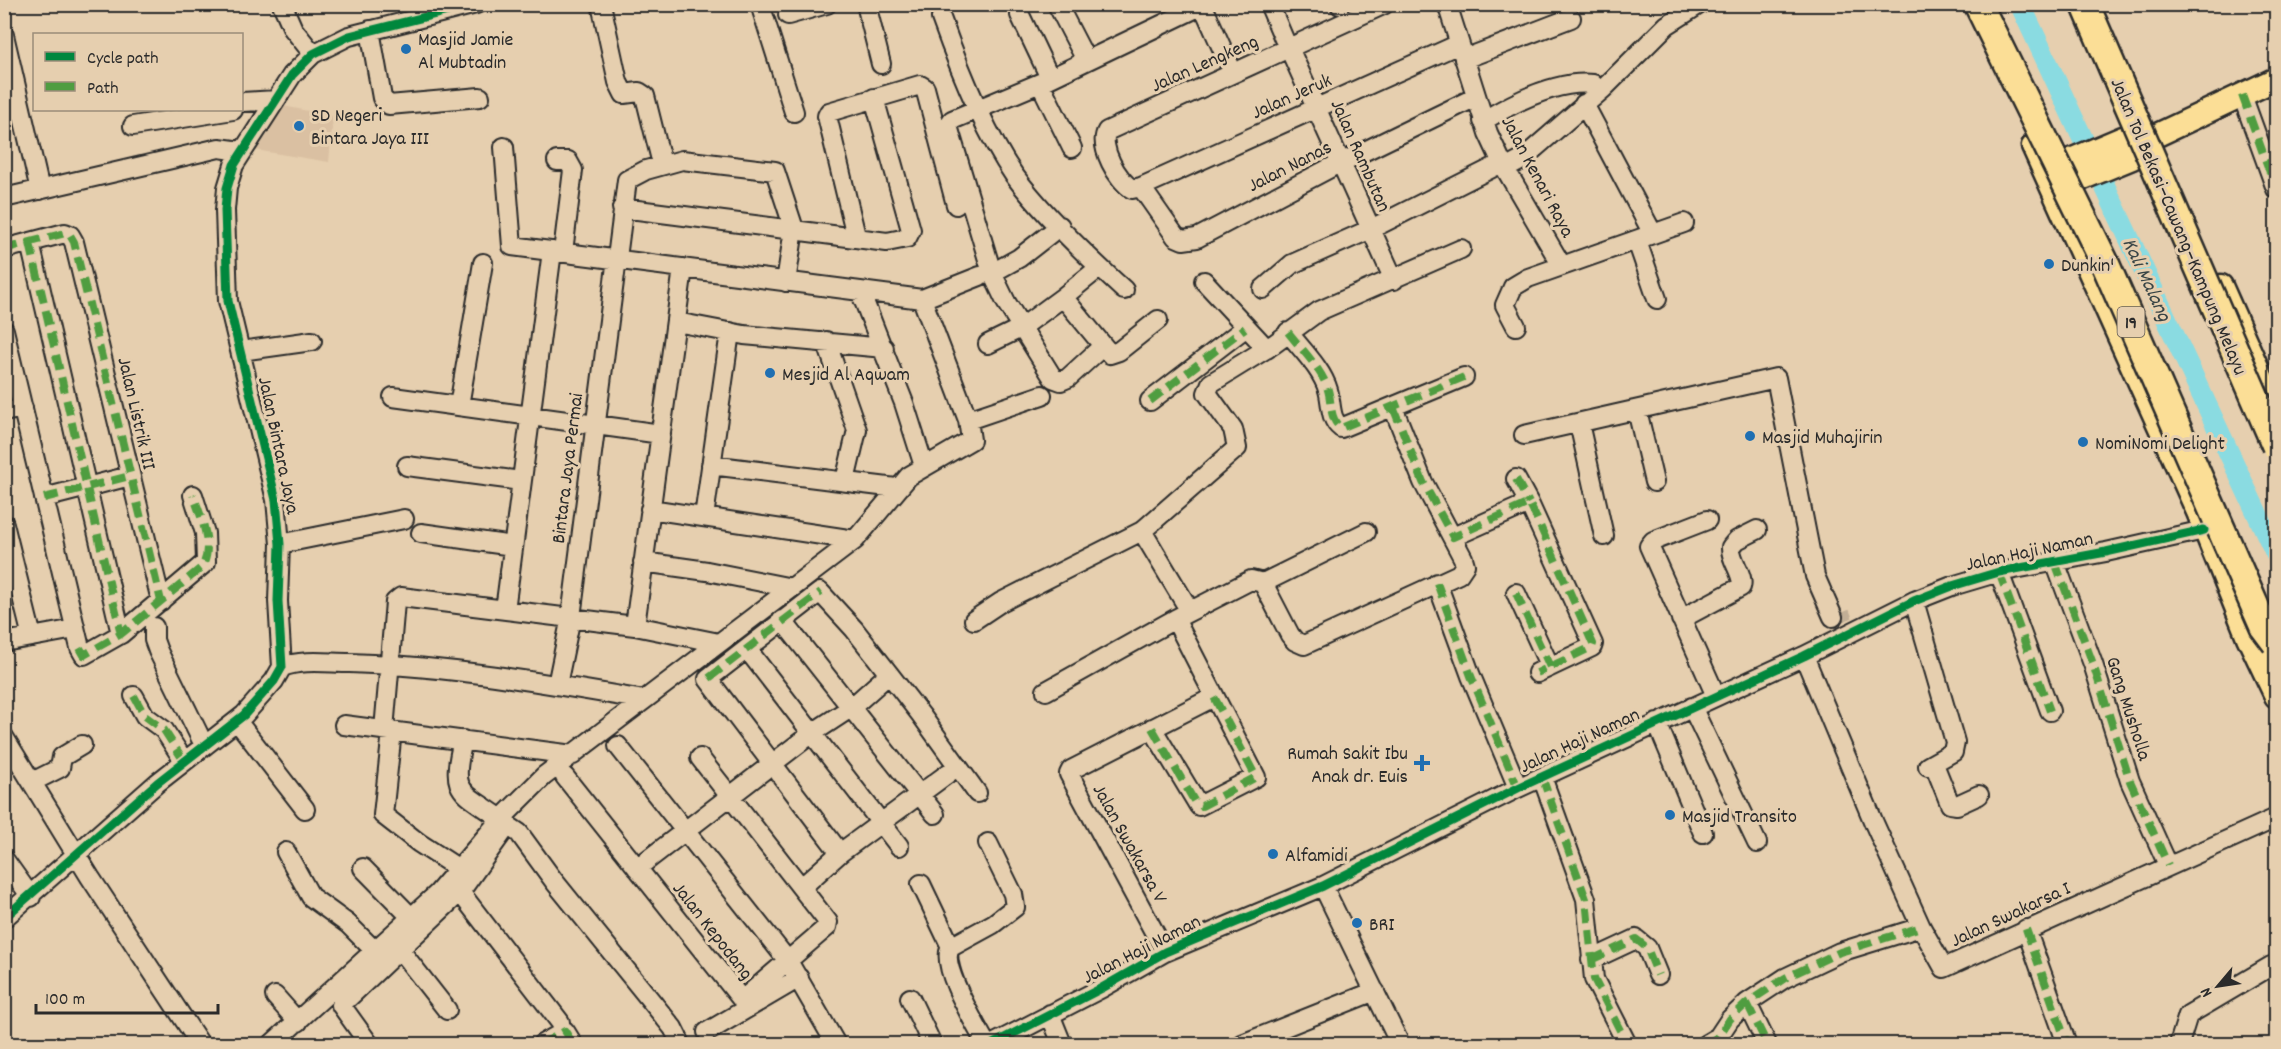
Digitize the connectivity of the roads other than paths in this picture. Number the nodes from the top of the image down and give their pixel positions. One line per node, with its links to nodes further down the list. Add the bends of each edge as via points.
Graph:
1 (282, 4): 26 (street, via 293,29)
2 (476, 4): 17 (street, Jalan Bintara Jaya)
3 (601, 4): 50 (street, via 618,82 624,93 639,92 645,96)
4 (760, 4): 43 (street)
5 (827, 4): 18 (street)
6 (866, 4): 28 (street)
7 (1057, 4): 27 (street)
8 (1269, 4): 24 (street, Jalan Rambutan)
9 (1386, 4): 24 (street, Jalan Lengkeng)
10 (1447, 4): 25 (street, Jalan Kenari Raya)
11 (1700, 4): 39 (street, via 1667,25)
12 (1964, 4): 55 (main road)
13 (1978, 4): 168 (highway, 19, bridge, via 2104,261)
14 (2085, 4): 119 (highway, Jalan Tol Bekasi–Cawang–Kampung Melayu, bridge)
15 (2098, 4): 46 (main road)
16 (1204, 5): 27 (street); 29 (street)
17 (433, 9): 22 (street, Jalan Bintara Jaya)
18 (788, 15)
19 (1020, 15): 31 (street)
20 (941, 18): 40 (street)
21 (1571, 18): 25 (street, Jalan Jeruk)
22 (370, 30): 26 (street, Jalan Bintara Jaya, via 336,41); 34 (street, via 384,102 389,105)
23 (4, 35): 58 (street)
24 (1287, 44): 41 (street, Jalan Rambutan); 56 (street, Jalan Lengkeng, via 1107,131 1104,144 1122,181 1132,189)
25 (1461, 51): 35 (street, Jalan Kenari Raya); 41 (street, Jalan Jeruk)
26 (313, 54): 38 (street, Jalan Bintara Jaya, via 302,62)
27 (1086, 60): 31 (street)
28 (881, 64)
29 (1229, 64)
30 (2277, 79): 33 (main road)
31 (1045, 80): 40 (street); 48 (street)
32 (1593, 84): 44 (street, via 1567,85)
33 (2242, 95): 46 (main road); 57 (street)
34 (480, 97)
35 (1476, 97): 44 (street, Jalan Kenari Raya); 52 (street, Jalan Nanas)
36 (874, 98): 60 (street, via 920,85 925,88); 66 (street, via 829,112 827,116); 66 (street, via 911,230 902,241)
37 (247, 104): 38 (street)
38 (274, 104): 49 (street, Jalan Bintara Jaya)
39 (1584, 104): 53 (street, via 1520,161); 67 (street)
40 (979, 108): 63 (street, via 1016,177); 77 (street, via 952,120 948,131)
41 (1316, 108): 52 (street, Jalan Rambutan); 56 (street, Jalan Jeruk)
42 (227, 111): 45 (street)
43 (794, 112)
44 (1483, 121): 53 (street, Jalan Kenari Raya)
45 (133, 126)
46 (2146, 141): 54 (main road, via 2132,158 2116,165); 54 (main road, via 2123,138 2113,142); 111 (main road)
47 (504, 147): 71 (street, via 512,246)
48 (1072, 148)
49 (242, 151): 58 (street, via 219,148); 101 (street, Jalan Bintara Jaya, via 227,188 225,210 228,301)
50 (660, 156)
51 (557, 161): 71 (street, via 568,161 573,170)
52 (1341, 164): 56 (street, Jalan Nanas, via 1188,240 1176,237); 65 (street, Jalan Rambutan)
53 (1503, 166): 65 (street); 74 (street, Jalan Kenari Raya)
54 (2072, 172): 55 (main road)
55 (2049, 181): 139 (main road)
56 (1141, 187)
57 (2277, 189)
58 (40, 190): 59 (street)
59 (4, 198)
60 (956, 205)
61 (622, 208): 64 (street); 64 (street, Bintara Jaya Permai, via 627,180 674,162 770,169 781,185); 72 (street, Bintara Jaya Permai)
62 (1684, 223): 67 (street)
63 (1060, 226): 76 (street); 77 (street, via 1019,258)
64 (794, 229): 66 (street); 80 (street)
65 (1371, 229): 78 (street, Jalan Rambutan); 81 (street, via 1292,264)
66 (856, 236)
67 (1645, 237): 74 (street); 86 (street)
68 (30, 243): 69 (street); 123 (street, Jalan Listrik III, via 70,235); 128 (street)
69 (4, 249)
70 (1461, 249): 78 (street)
71 (558, 252): 72 (street); 113 (street)
72 (617, 260): 75 (street); 116 (street, Bintara Jaya Permai)
73 (483, 263): 107 (street)
74 (1562, 266): 89 (street, via 1513,287 1505,305)
75 (683, 268): 80 (street); 88 (street)
76 (1099, 268): 82 (street); 84 (street)
77 (986, 274): 85 (street); 90 (street)
78 (1394, 280): 94 (street, via 1319,311)
79 (1204, 281): 91 (street)
80 (786, 282): 83 (street)
81 (1263, 289)
82 (1124, 290)
83 (860, 291): 85 (street); 99 (street)
84 (1063, 297): 90 (street); 98 (street)
85 (922, 299): 114 (street)
86 (1657, 299)
87 (1158, 320): 98 (street, via 1113,354)
88 (676, 322): 93 (street); 117 (street)
89 (1516, 326)
90 (1021, 328): 97 (street); 98 (street, via 1044,367 1061,381)
91 (1245, 328): 100 (street); 106 (street)
92 (4, 330): 102 (street)
93 (730, 332): 96 (street); 120 (street)
94 (1288, 332): 100 (street); 108 (street, via 1323,378 1329,407 1339,427)
95 (312, 341): 101 (street)
96 (826, 341): 99 (street); 126 (street, via 857,430)
97 (988, 344)
98 (1103, 346)
99 (884, 348): 122 (street)
100 (1267, 349): 140 (street, via 1208,387 1210,398 1233,429 1237,448)
101 (241, 351): 146 (street, Jalan Bintara Jaya, via 276,500)
102 (8, 361): 109 (street)
103 (1464, 377): 108 (street)
104 (1042, 395): 114 (street)
105 (393, 397): 107 (street)
106 (1150, 401)
107 (459, 406): 113 (street)
108 (1393, 407): 144 (street, via 1423,482)
109 (23, 408): 112 (street); 131 (street)
110 (1637, 410): 115 (street); 127 (street); 163 (street, via 1776,378 1814,560 1823,572)
111 (2277, 410)
112 (4, 412)
113 (529, 416): 116 (street); 125 (street)
114 (968, 420): 122 (street, via 971,440)
115 (1580, 423): 118 (street); 143 (street)
116 (594, 424): 117 (street); 159 (street, Bintara Jaya Permai)
117 (661, 434): 133 (street)
118 (1524, 435)
119 (2277, 446)
120 (711, 465): 126 (street); 134 (street)
121 (407, 466): 125 (street)
122 (924, 466): 129 (street)
123 (130, 476): 128 (street); 155 (street, Jalan Listrik III)
124 (1516, 479): 132 (street)
125 (521, 481): 147 (street)
126 (845, 482): 129 (street)
127 (1654, 482)
128 (87, 486): 131 (street); 167 (street)
129 (896, 488): 145 (street, via 878,516)
130 (193, 495): 155 (street, via 205,534 206,562)
131 (44, 498): 166 (street)
132 (1529, 503): 144 (street); 154 (street, via 1592,647 1543,670)
133 (650, 509): 134 (street); 148 (street)
134 (704, 517): 145 (street)
135 (404, 519): 146 (street)
136 (1707, 520): 160 (street, via 1649,546)
137 (4, 524): 169 (street)
138 (1757, 530): 160 (street, via 1731,547 1741,587)
139 (2204, 530): 149 (street, Jalan Haji Naman); 182 (main road)
140 (1142, 531): 158 (street); 162 (street, via 1001,602)
141 (1366, 532): 151 (street)
142 (422, 533): 147 (street)
143 (1604, 536)
144 (1453, 537): 152 (street, via 1463,558 1463,570)
145 (855, 540): 153 (street)
146 (280, 544): 176 (street, Jalan Bintara Jaya)
147 (513, 546): 157 (street)
148 (643, 562): 153 (street); 164 (street)
149 (2055, 562): 150 (street, Jalan Haji Naman); 226 (street, Gang Musholla, via 2130,781)
150 (1999, 572): 156 (street, Jalan Haji Naman); 187 (street)
151 (1263, 583): 152 (street, via 1290,635 1304,645); 158 (street, via 1251,580)
152 (1437, 583): 207 (street)
153 (792, 588): 171 (street)
154 (1516, 593)
155 (160, 601): 167 (street)
156 (1914, 601): 163 (street, Jalan Haji Naman); 210 (street, via 1955,742 1953,752 1931,765 1950,804 1957,805)
157 (505, 610): 159 (street); 175 (street, via 401,597 395,602)
158 (1183, 615): 179 (street); 183 (street)
159 (571, 617): 164 (street); 178 (street, Bintara Jaya Permai)
160 (1681, 619): 181 (street)
161 (782, 620): 172 (street); 177 (street, via 822,592); 185 (street)
162 (974, 620)
163 (1841, 624): 173 (street, Jalan Haji Naman)
164 (634, 626): 171 (street)
165 (154, 627): 197 (street, via 158,651)
166 (75, 629): 167 (street, via 84,655); 169 (street)
167 (122, 634)
168 (2270, 635): 174 (highway)
169 (32, 637): 170 (street)
170 (4, 642)
171 (719, 643): 184 (street)
172 (747, 649): 193 (street); 202 (street, via 709,680)
173 (1804, 656): 181 (street, Jalan Haji Naman); 237 (street, Jalan Swakarsa I)
174 (2277, 664)
175 (389, 665): 176 (street, via 305,662); 178 (street); 192 (street)
176 (282, 667): 188 (street)
177 (889, 675): 185 (street); 203 (street)
178 (557, 685): 184 (street)
179 (1047, 691)
180 (134, 696): 201 (street, via 145,716 164,730)
181 (1716, 696): 186 (street, Jalan Haji Naman)
182 (2277, 696)
183 (1214, 697): 191 (street, Jalan Swakarsa V); 191 (street, via 1256,777 1202,807 1196,804)
184 (644, 700): 199 (street)
185 (852, 707): 193 (street); 208 (street)
186 (1692, 707): 189 (street, Jalan Haji Naman); 220 (street)
187 (2050, 711)
188 (237, 721): 197 (street); 212 (street)
189 (1656, 723): 205 (street, Jalan Haji Naman); 218 (street)
190 (344, 725): 192 (street)
191 (1152, 728): 242 (street, Jalan Swakarsa V, via 1071,770 1070,778)
192 (388, 731): 195 (street); 229 (street, via 383,815)
193 (811, 734): 202 (street); 216 (street)
194 (4, 737): 206 (street)
195 (463, 741): 199 (street); 215 (street, via 455,771 458,784)
196 (82, 745): 206 (street, via 62,757 60,768)
197 (204, 745): 201 (street)
198 (618, 746): 217 (street)
199 (573, 754): 215 (street, via 544,776)
200 (700, 758): 211 (street)
201 (184, 761): 224 (street)
202 (773, 764): 211 (street); 223 (street)
203 (958, 766): 208 (street); 209 (street)
204 (565, 777): 228 (street)
205 (1542, 777): 207 (street, Jalan Haji Naman); 243 (street, via 1586,899)
206 (33, 782): 224 (street)
207 (1518, 788): 231 (street, Jalan Haji Naman)
208 (920, 793): 213 (street); 216 (street)
209 (977, 793)
210 (1978, 795)
211 (730, 797): 217 (street); 232 (street)
212 (305, 810)
213 (935, 814)
214 (2277, 818): 226 (street, Jalan Swakarsa I)
215 (501, 819): 229 (street)
216 (881, 824): 221 (street); 223 (street)
217 (685, 833): 228 (street); 244 (street)
218 (1703, 833)
219 (988, 843): 239 (street, via 1013,894 1015,907 993,924)
220 (1757, 843)
221 (899, 846)
222 (286, 852): 241 (street, via 311,897 348,924)
223 (840, 853): 232 (street)
224 (78, 856): 234 (street); 258 (street)
225 (4, 859): 234 (street)
226 (2168, 865): 238 (street, Jalan Swakarsa I)
227 (363, 868): 235 (street)
228 (637, 868): 244 (street, Jalan Kepodang, via 740,999 745,999)
229 (459, 870): 235 (street)
230 (921, 884): 239 (street)
231 (1323, 886): 242 (street, Jalan Haji Naman); 248 (street)
232 (802, 887): 244 (street, via 828,924)
233 (460, 892): 240 (street); 255 (street); 263 (street, via 505,829 513,827 673,1028)
234 (31, 897): 236 (street)
235 (411, 917): 241 (street)
236 (4, 918)
237 (1921, 927): 238 (street, Jalan Swakarsa I, via 1944,968); 251 (street, via 1824,958)
238 (2026, 929): 274 (street)
239 (951, 946): 266 (street, via 948,955 957,987)
240 (400, 950): 252 (street); 260 (street, via 340,1005)
241 (376, 952): 254 (street)
242 (1165, 952): 253 (street, Jalan Haji Naman)
243 (1591, 960): 246 (street, via 1636,939 1647,948); 271 (street, via 1602,998)
244 (788, 962): 247 (street)
245 (2271, 966): 275 (street, via 2188,1015)
246 (1658, 975)
247 (799, 978): 256 (street); 264 (street)
248 (1375, 991): 257 (street); 270 (street)
249 (275, 996): 254 (street)
250 (910, 998): 265 (street)
251 (1747, 1003): 272 (street, via 1718,1037); 273 (street)
252 (447, 1010)
253 (1050, 1014): 267 (street, Jalan Haji Naman); 268 (street)
254 (298, 1022): 259 (street)
255 (560, 1022)
256 (707, 1032)
257 (1275, 1039): 269 (street)
258 (200, 1044)
259 (273, 1044)
260 (369, 1044)
261 (542, 1044): 262 (street, via 565,1031)
262 (573, 1044)
263 (681, 1044)
264 (836, 1044)
265 (932, 1044)
266 (987, 1044)
267 (993, 1044)
268 (1062, 1044)
269 (1242, 1044)
270 (1400, 1044)
271 (1627, 1044)
272 (1706, 1044)
273 (1767, 1044)
274 (2067, 1044)
275 (2179, 1044)

